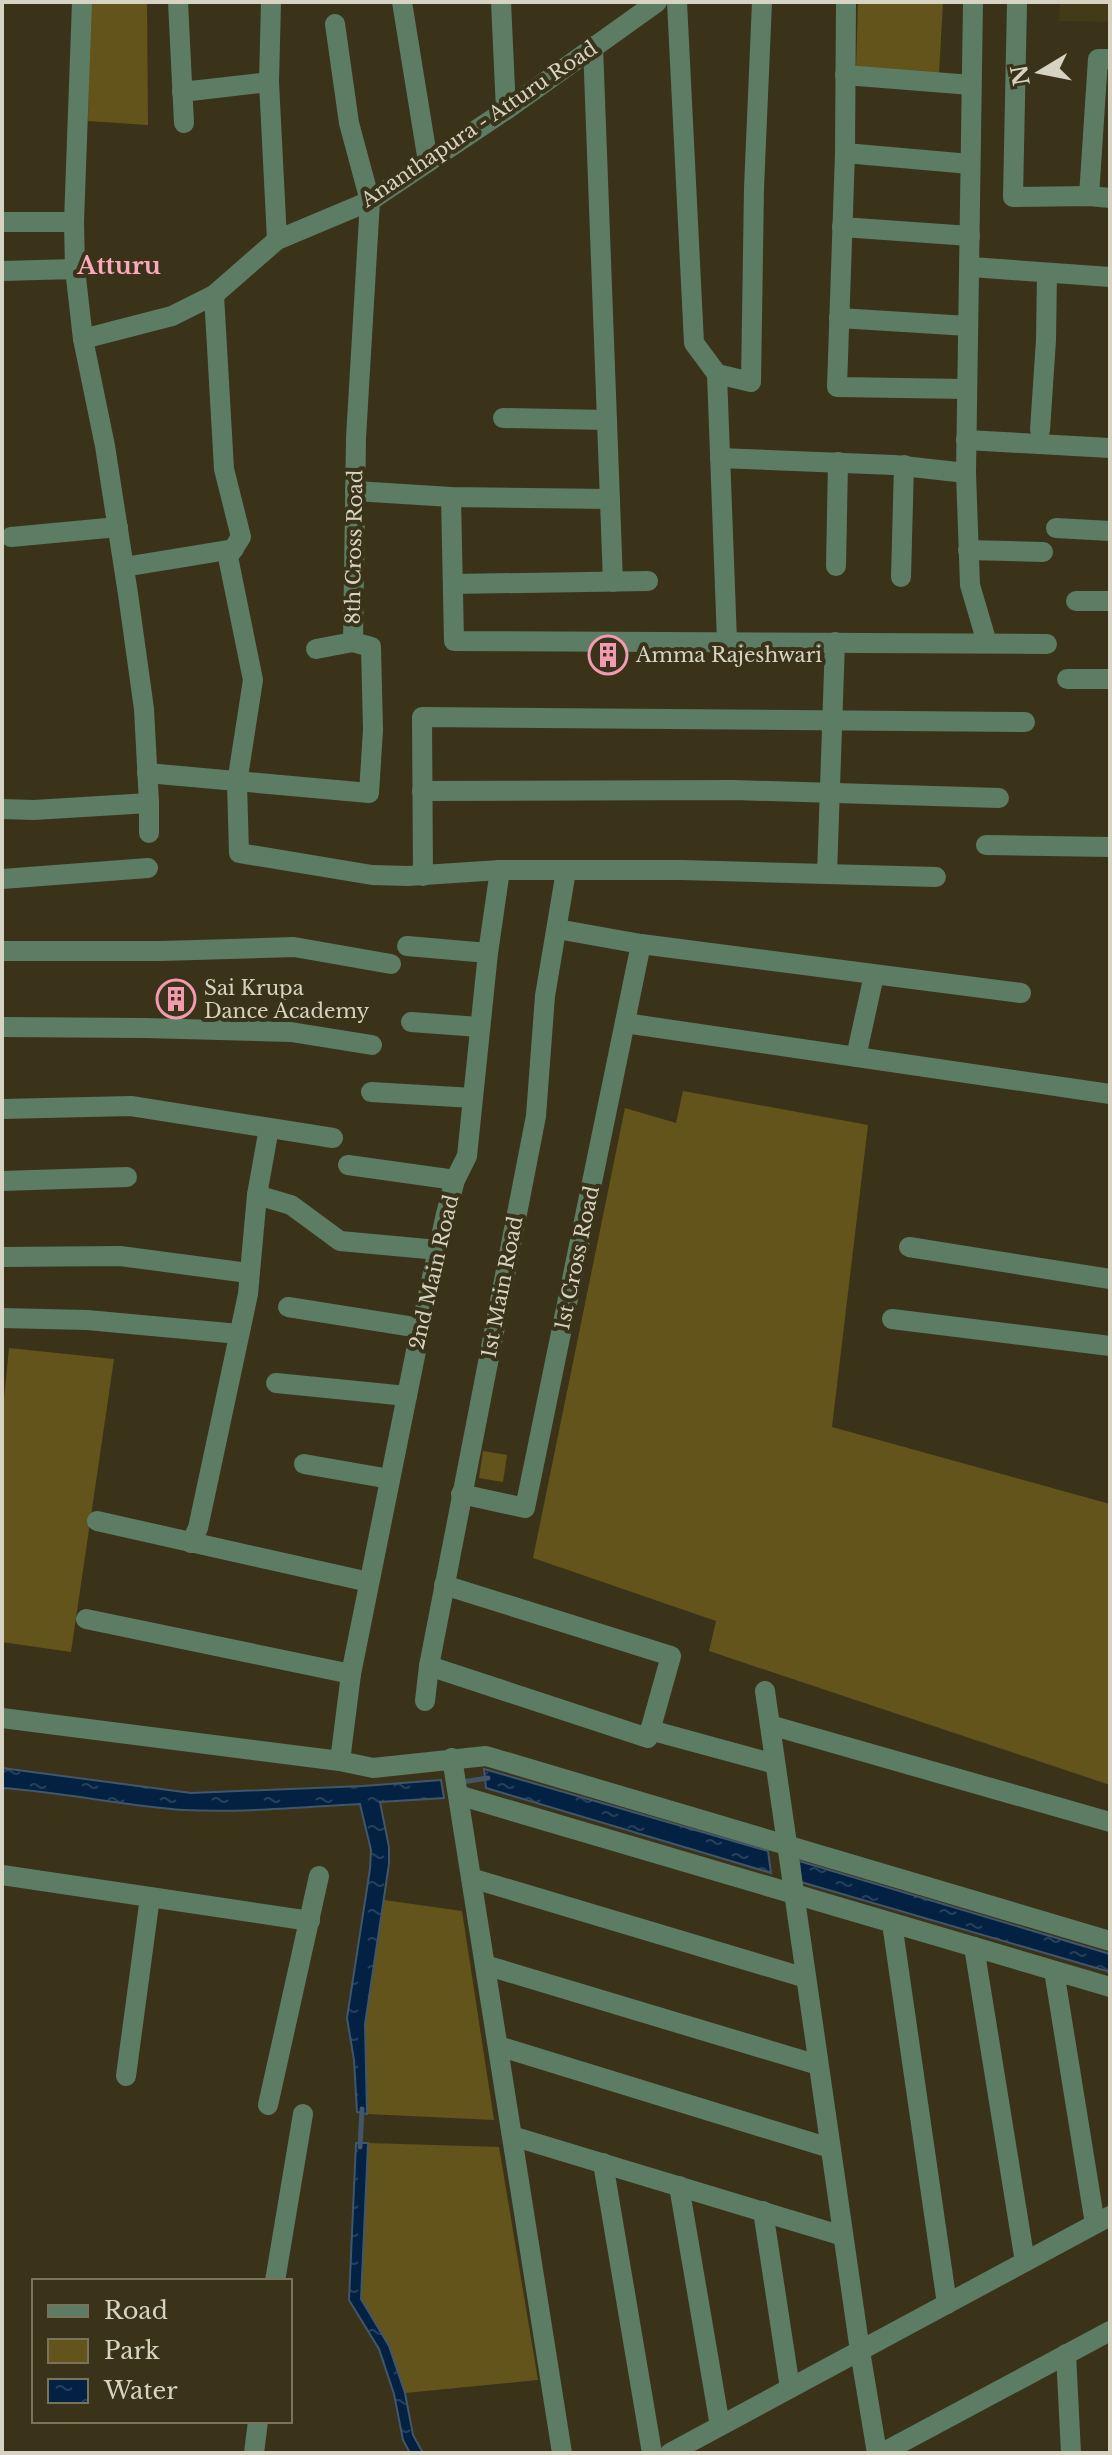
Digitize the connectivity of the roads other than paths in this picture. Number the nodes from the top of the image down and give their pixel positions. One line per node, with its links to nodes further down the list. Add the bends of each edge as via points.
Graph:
1 (82, 2): 27 (street)
2 (178, 2): 18 (street)
3 (271, 2): 16 (street)
4 (402, 2): 22 (street)
5 (501, 2): 19 (street)
6 (657, 2): 13 (street, Ananthapura - Atturu Road)
7 (677, 2): 40 (street, via 694,343)
8 (762, 2): 40 (street, via 751,382)
9 (846, 2): 15 (street)
10 (973, 2): 17 (street)
11 (1017, 2): 24 (street, via 1013,197)
12 (335, 24): 25 (street, 8th Cross Road, via 349,123)
13 (593, 46): 19 (street, Ananthapura - Atturu Road); 43 (street)
14 (1110, 59): 24 (street, via 1098,59)
15 (845, 75): 17 (street); 21 (street)
16 (269, 82): 18 (street); 30 (street)
17 (971, 85): 23 (street)
18 (182, 92): 20 (street)
19 (506, 110): 22 (street, Ananthapura - Atturu Road)
20 (184, 123)
21 (845, 153): 23 (street); 28 (street)
22 (428, 162): 25 (street, Ananthapura - Atturu Road)
23 (970, 164): 29 (street)
24 (1100, 197)
25 (370, 201): 30 (street, Ananthapura - Atturu Road); 51 (street, 8th Cross Road)
26 (2, 222): 27 (street)
27 (74, 222): 32 (street)
28 (842, 227): 29 (street); 37 (street)
29 (970, 236): 31 (street)
30 (277, 240): 36 (street, Ananthapura - Atturu Road)
31 (971, 267): 34 (street); 38 (street)
32 (75, 269): 33 (street); 39 (street)
33 (2, 271)
34 (1047, 273): 35 (street); 44 (street)
35 (1110, 277)
36 (214, 295): 39 (street, Ananthapura - Atturu Road, via 172,316); 58 (street, via 224,469 241,537)
37 (839, 318): 38 (street); 41 (street, via 837,387)
38 (968, 326): 41 (street)
39 (83, 339): 54 (street)
40 (717, 374): 47 (street)
41 (967, 389): 45 (street)
42 (503, 418): 43 (street)
43 (607, 420): 53 (street)
44 (1040, 430)
45 (966, 440): 46 (street); 50 (street)
46 (1110, 448)
47 (720, 458): 48 (street); 69 (street)
48 (838, 462): 49 (street); 61 (street)
49 (904, 465): 50 (street); 63 (street)
50 (966, 473): 59 (street)
51 (355, 491): 52 (street); 70 (street, 8th Cross Road)
52 (451, 497): 53 (street); 66 (street)
53 (610, 499): 65 (street)
54 (118, 527): 57 (street); 62 (street)
55 (1056, 528): 56 (street)
56 (1110, 531)
57 (11, 537)
58 (234, 549): 62 (street); 80 (street, via 228,557 253,680)
59 (968, 550): 60 (street); 72 (street, via 970,585)
60 (1043, 552)
61 (836, 566)
62 (124, 567): 79 (street, via 144,709)
63 (901, 577)
64 (648, 581): 65 (street)
65 (613, 582): 66 (street)
66 (453, 584): 69 (street, via 454,641)
67 (1076, 601): 68 (street)
68 (1110, 601)
69 (727, 641): 71 (street)
70 (353, 642): 74 (street); 80 (street, 8th Cross Road, via 371,647 369,793)
71 (835, 642): 72 (street); 77 (street)
72 (987, 643): 73 (street)
73 (1047, 644)
74 (316, 649)
75 (1067, 679): 76 (street)
76 (1110, 679)
77 (831, 721): 78 (street); 81 (street, via 422,717); 82 (street)
78 (1025, 722)
79 (147, 773): 80 (street); 84 (street)
80 (237, 783): 93 (street, via 239,853 372,875)
81 (422, 791): 82 (street); 93 (street)
82 (829, 792): 83 (street); 92 (street)
83 (999, 798)
84 (149, 803): 85 (street); 86 (street)
85 (2, 809)
86 (149, 833)
87 (986, 845): 88 (street)
88 (1110, 847)
89 (148, 868): 95 (street)
90 (500, 870): 91 (street); 93 (street); 100 (street, 2nd Main Road)
91 (566, 871): 92 (street); 96 (street, 1st Main Road)
92 (827, 874): 94 (street)
93 (423, 876)
94 (936, 877)
95 (2, 879)
96 (557, 929): 97 (street); 136 (street, 1st Main Road, via 545,996 536,1116)
97 (641, 944): 102 (street); 105 (street, 1st Cross Road)
98 (407, 946): 100 (street)
99 (2, 951): 101 (street, via 294,947)
100 (488, 953): 107 (street, 2nd Main Road)
101 (391, 964)
102 (874, 975): 103 (street); 109 (street)
103 (1021, 993)
104 (411, 1022): 107 (street)
105 (625, 1023): 109 (street); 136 (street, 1st Cross Road, via 525,1508)
106 (2, 1027): 108 (street, via 291,1032)
107 (479, 1027): 112 (street, 2nd Main Road)
108 (372, 1045)
109 (856, 1057): 111 (street)
110 (371, 1092): 112 (street)
111 (1110, 1094)
112 (473, 1098): 118 (street, 2nd Main Road, via 467,1156)
113 (2, 1109): 114 (street, via 131,1106)
114 (269, 1128): 115 (street); 120 (street)
115 (333, 1138)
116 (348, 1165): 118 (street)
117 (127, 1177): 119 (street)
118 (455, 1180): 122 (street, 2nd Main Road)
119 (2, 1181)
120 (257, 1195): 122 (street, via 291,1205 340,1241); 124 (street)
121 (909, 1247): 125 (street)
122 (438, 1250): 129 (street, 2nd Main Road)
123 (2, 1257): 124 (street, via 120,1256)
124 (248, 1273): 130 (street)
125 (1110, 1279)
126 (288, 1307): 129 (street)
127 (2, 1318): 130 (street)
128 (892, 1319): 131 (street)
129 (420, 1328): 133 (street, 2nd Main Road)
130 (239, 1334): 138 (street)
131 (1110, 1346)
132 (276, 1383): 133 (street)
133 (407, 1396): 135 (street, 2nd Main Road)
134 (304, 1464): 135 (street)
135 (390, 1479): 139 (street, 2nd Main Road)
136 (461, 1494): 140 (street, 1st Main Road)
137 (97, 1521): 138 (street)
138 (191, 1543): 139 (street)
139 (369, 1582): 143 (street, 2nd Main Road)
140 (444, 1585): 142 (street, 1st Main Road); 148 (street, via 671,1656)
141 (86, 1619): 143 (street)
142 (429, 1666): 145 (street, 1st Main Road); 148 (street, via 648,1738)
143 (351, 1674): 150 (street, 2nd Main Road)
144 (765, 1691): 147 (street)
145 (425, 1701)
146 (2, 1718): 150 (street)
147 (770, 1725): 151 (street); 153 (street)
148 (650, 1730): 151 (street)
149 (452, 1758): 150 (street, via 373,1768); 152 (street); 154 (street, via 486,1756)
150 (340, 1761)
151 (775, 1764): 154 (street)
152 (458, 1795): 157 (street); 158 (street)
153 (1110, 1822)
154 (787, 1850): 158 (street); 162 (street)
155 (2, 1875): 159 (street)
156 (319, 1876): 160 (street)
157 (471, 1878): 164 (street); 166 (street)
158 (793, 1886): 161 (street); 166 (street)
159 (150, 1897): 160 (street); 170 (street)
160 (310, 1921): 171 (street)
161 (892, 1923): 163 (street); 182 (street)
162 (1110, 1941)
163 (974, 1947): 165 (street); 180 (street)
164 (485, 1965): 168 (street); 169 (street)
165 (1054, 1971): 167 (street); 178 (street)
166 (806, 1978): 169 (street)
167 (1110, 1987)
168 (498, 2046): 173 (street); 174 (street)
169 (818, 2065): 174 (street)
170 (126, 2076)
171 (268, 2105)
172 (303, 2114): 181 (street)
173 (512, 2136): 175 (street); 190 (street)
174 (830, 2148): 179 (street)
175 (603, 2163): 176 (street); 191 (street)
176 (679, 2186): 177 (street); 188 (street)
177 (763, 2211): 179 (street); 186 (street)
178 (1102, 2220): 180 (street)
179 (843, 2236): 184 (street)
180 (1025, 2262): 182 (street)
181 (275, 2279)
182 (947, 2304): 184 (street)
183 (1110, 2331): 185 (street)
184 (860, 2351): 186 (street); 193 (street)
185 (1066, 2354): 193 (street); 194 (street)
186 (790, 2388): 188 (street)
187 (258, 2423): 189 (street)
188 (720, 2426): 192 (street)
189 (254, 2453)
190 (562, 2453)
191 (652, 2453)
192 (670, 2453)
193 (879, 2453)
194 (1071, 2453)

